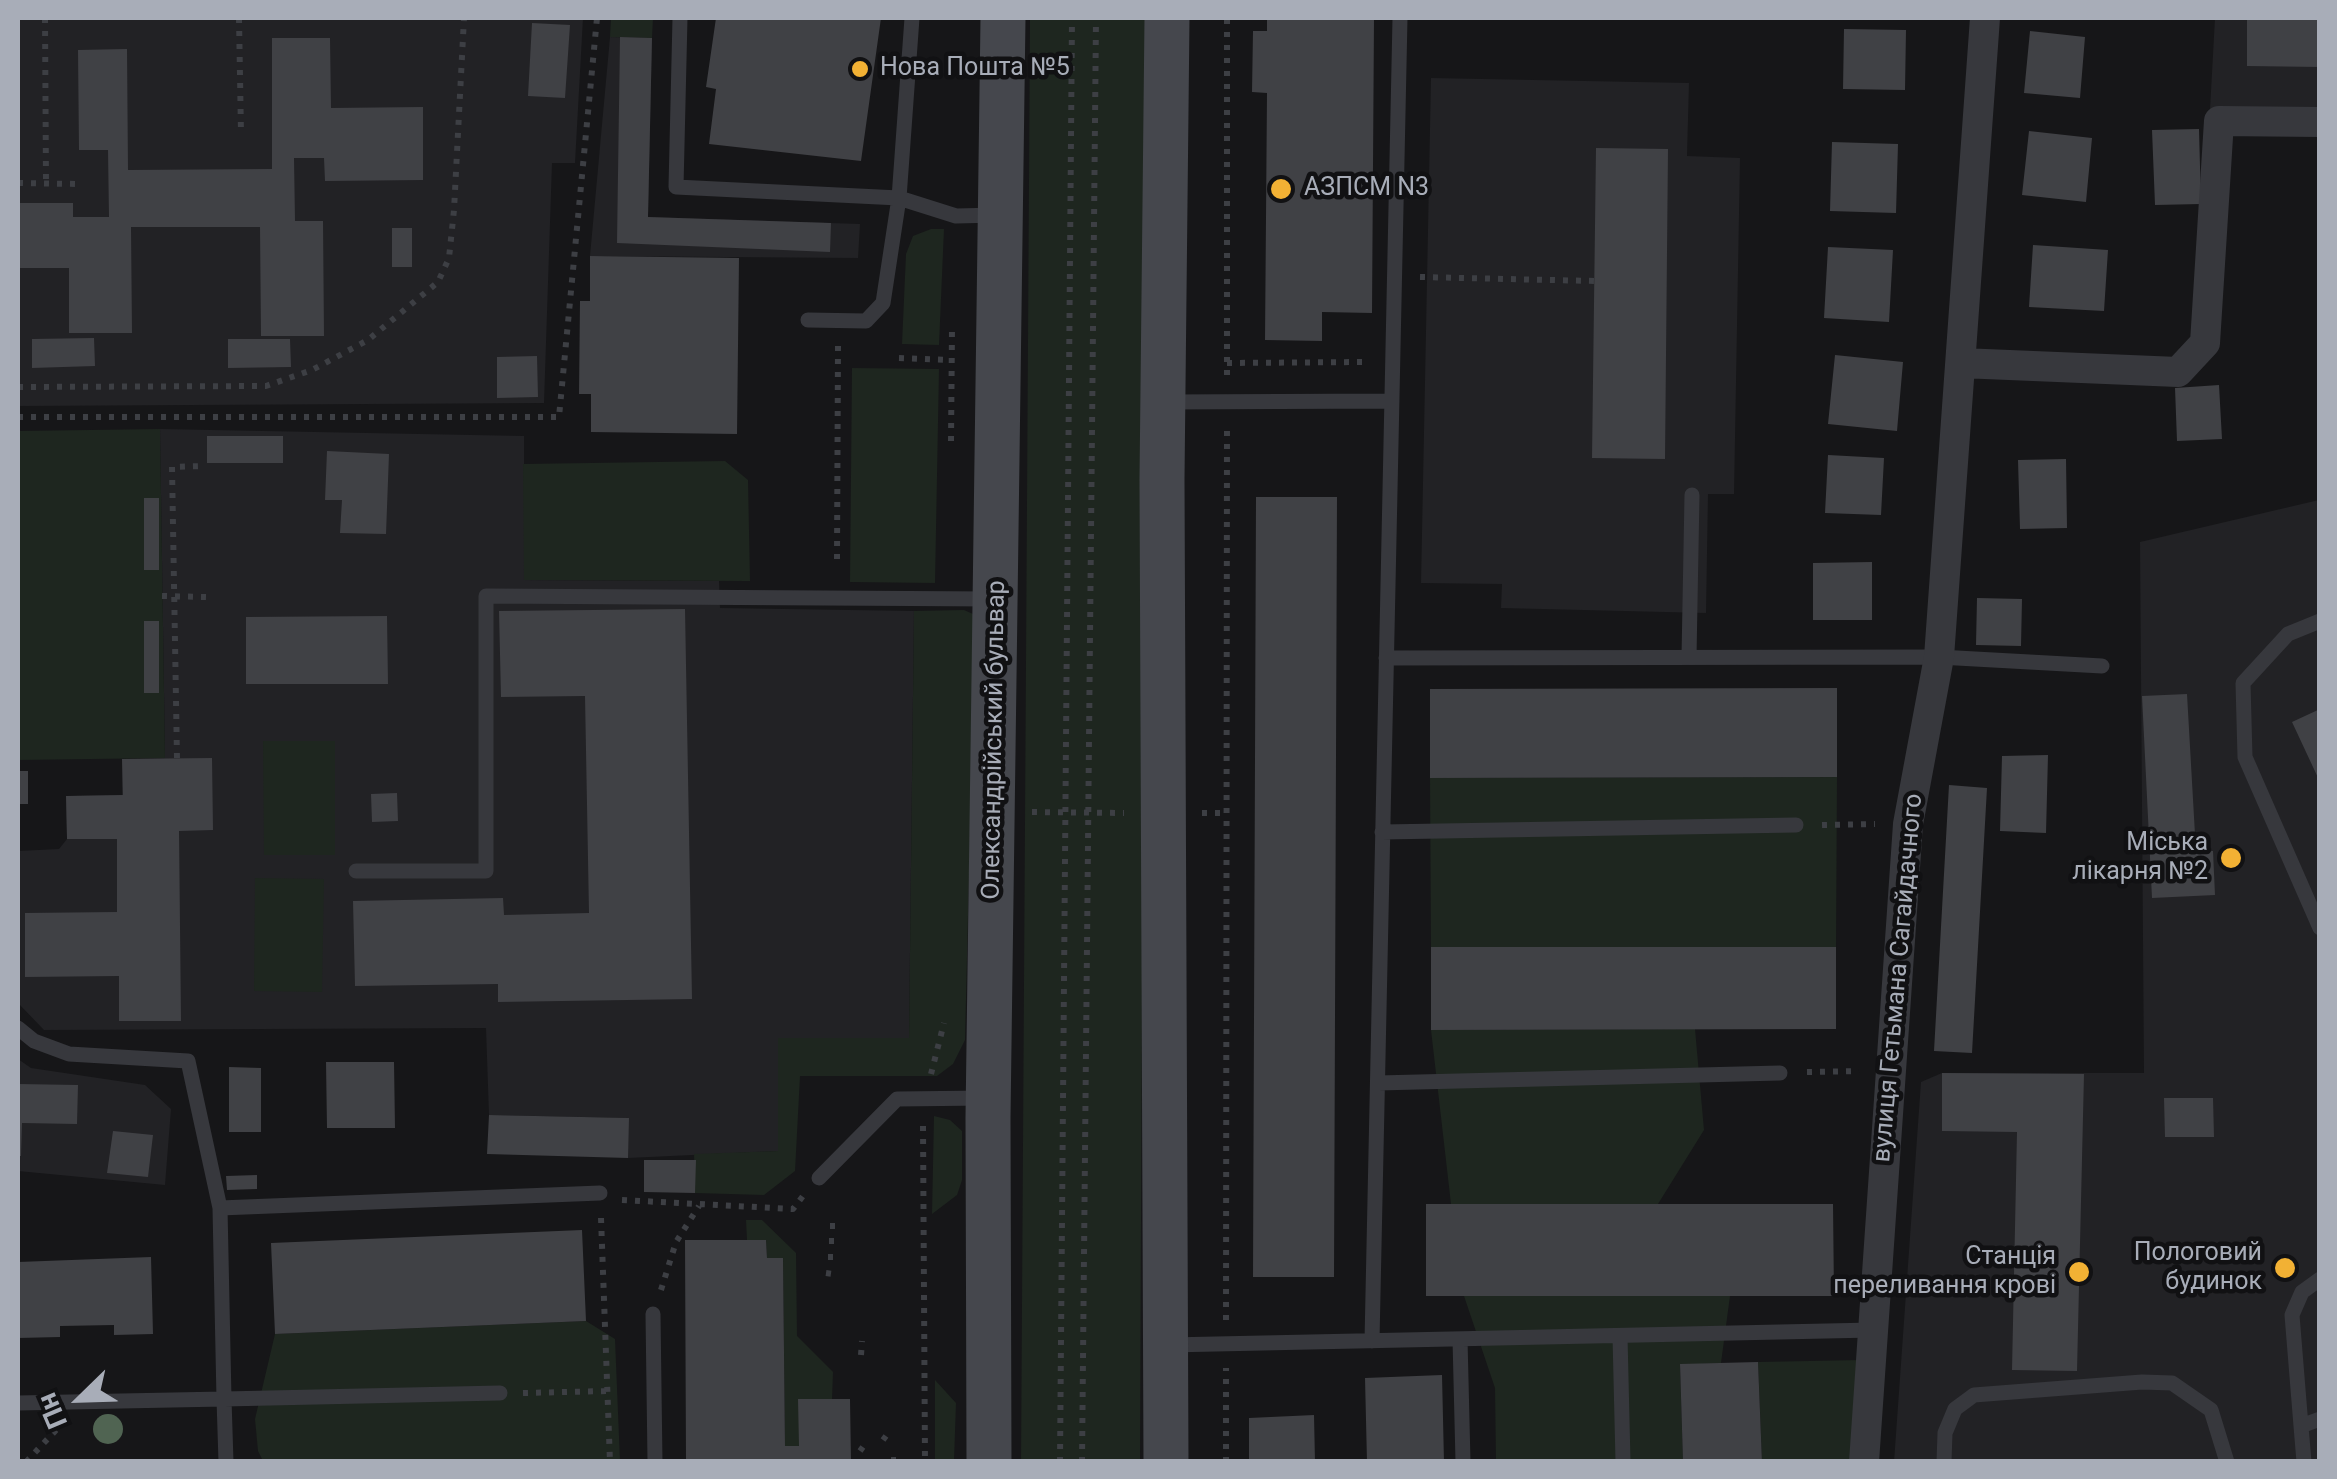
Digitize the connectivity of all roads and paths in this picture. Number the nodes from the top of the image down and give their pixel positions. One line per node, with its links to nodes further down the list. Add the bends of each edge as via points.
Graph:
1 (45, 18): 17 (path)
2 (239, 18): 15 (path)
3 (464, 18): 30 (path, via 449,258 424,294 368,340 266,386)
4 (597, 18): 34 (path, via 559,417)
5 (680, 18): 19 (lane, via 676,187)
6 (912, 18): 19 (lane)
7 (1003, 18): 20 (main road, Олександрійський бульвар)
8 (1072, 18): 49 (path)
9 (1096, 18): 50 (path)
10 (1167, 18): 32 (main road)
11 (1227, 18): 28 (path)
12 (1400, 18): 21 (lane)
13 (1985, 18): 29 (street, вулиця Гетьмана Сагайдачного)
14 (2320, 122): 29 (street, via 2219,121 2204,343 2178,372)
15 (241, 133)
16 (18, 183): 17 (path)
17 (46, 184): 18 (path)
18 (78, 184)
19 (899, 198): 20 (lane, via 956,216); 24 (lane, via 883,302 866,320)
20 (1001, 215): 41 (main road, Олександрійський бульвар)
21 (1394, 277): 22 (path); 31 (lane)
22 (1594, 281)
23 (808, 320): 24 (lane)
24 (838, 320): 37 (path)
25 (900, 358): 26 (path)
26 (952, 360)
27 (1378, 362): 28 (path)
28 (1227, 363): 33 (path)
29 (1961, 363): 44 (street, вулиця Гетьмана Сагайдачного)
30 (18, 387)
31 (1392, 400): 33 (lane); 45 (lane)
32 (1162, 402): 33 (lane); 51 (main road)
33 (1227, 402): 52 (path)
34 (18, 417)
35 (206, 466): 39 (path, via 172,466)
36 (1692, 494): 43 (lane)
37 (837, 560)
38 (162, 596): 39 (path)
39 (174, 596): 40 (path); 47 (path)
40 (206, 596)
41 (998, 599): 48 (main road, Олександрійський бульвар); 56 (lane, via 486,596 486,871)
42 (2320, 621): 57 (lane, via 2288,634 2243,682 2245,756)
43 (1688, 657): 44 (lane); 45 (lane)
44 (1940, 657): 46 (lane); 53 (street, вулиця Гетьмана Сагайдачного)
45 (1386, 658): 55 (lane)
46 (2102, 666)
47 (177, 758)
48 (995, 812): 49 (path); 63 (main road, Олександрійський бульвар)
49 (1066, 812): 50 (path); 96 (path)
50 (1088, 812): 51 (path); 97 (path)
51 (1165, 812): 52 (path); 77 (main road)
52 (1227, 812): 76 (path)
53 (1908, 824): 54 (path); 59 (street, вулиця Гетьмана Сагайдачного)
54 (1796, 826): 55 (lane)
55 (1382, 832): 61 (lane)
56 (356, 871)
57 (2320, 928)
58 (18, 1028): 68 (lane, via 34,1042 69,1054 188,1060)
59 (1889, 1070): 60 (path); 71 (street, вулиця Гетьмана Сагайдачного)
60 (1780, 1073): 61 (lane)
61 (1378, 1083): 75 (lane)
62 (926, 1096): 63 (lane); 64 (lane, via 896,1099); 94 (path)
63 (988, 1098): 95 (main road, Олександрійський бульвар)
64 (818, 1178)
65 (600, 1194): 67 (path, via 633,1203); 68 (lane); 79 (path)
66 (805, 1194): 67 (path, via 793,1208)
67 (700, 1205): 70 (path, via 676,1242)
68 (220, 1208): 81 (lane)
69 (2320, 1279): 84 (lane, via 2302,1292 2292,1315)
70 (653, 1314): 93 (lane)
71 (1873, 1330): 72 (lane); 102 (street, вулиця Гетьмана Сагайдачного)
72 (1620, 1336): 73 (lane); 101 (lane)
73 (1460, 1339): 75 (lane); 100 (lane)
74 (862, 1340): 78 (path)
75 (1372, 1341): 76 (lane)
76 (1226, 1344): 77 (lane); 99 (path)
77 (1165, 1345): 98 (main road)
78 (862, 1356)
79 (607, 1392): 80 (path); 92 (path)
80 (500, 1393): 81 (lane)
81 (224, 1399): 82 (lane); 91 (lane)
82 (18, 1403)
83 (2320, 1419): 84 (lane)
84 (2300, 1426): 105 (lane)
85 (889, 1432): 86 (path)
86 (883, 1440)
87 (18, 1456): 90 (path)
88 (891, 1460): 89 (path)
89 (901, 1460)
90 (30, 1462)
91 (226, 1462)
92 (610, 1462)
93 (655, 1462)
94 (924, 1462)
95 (989, 1462)
96 (1060, 1462)
97 (1082, 1462)
98 (1166, 1462)
99 (1226, 1462)
100 (1463, 1462)
101 (1623, 1462)
102 (1864, 1462)
103 (1944, 1462): 104 (lane, via 1945,1433 1956,1408 1974,1395 2142,1382 2172,1383 2211,1410)
104 (2227, 1462)
105 (2304, 1462)

